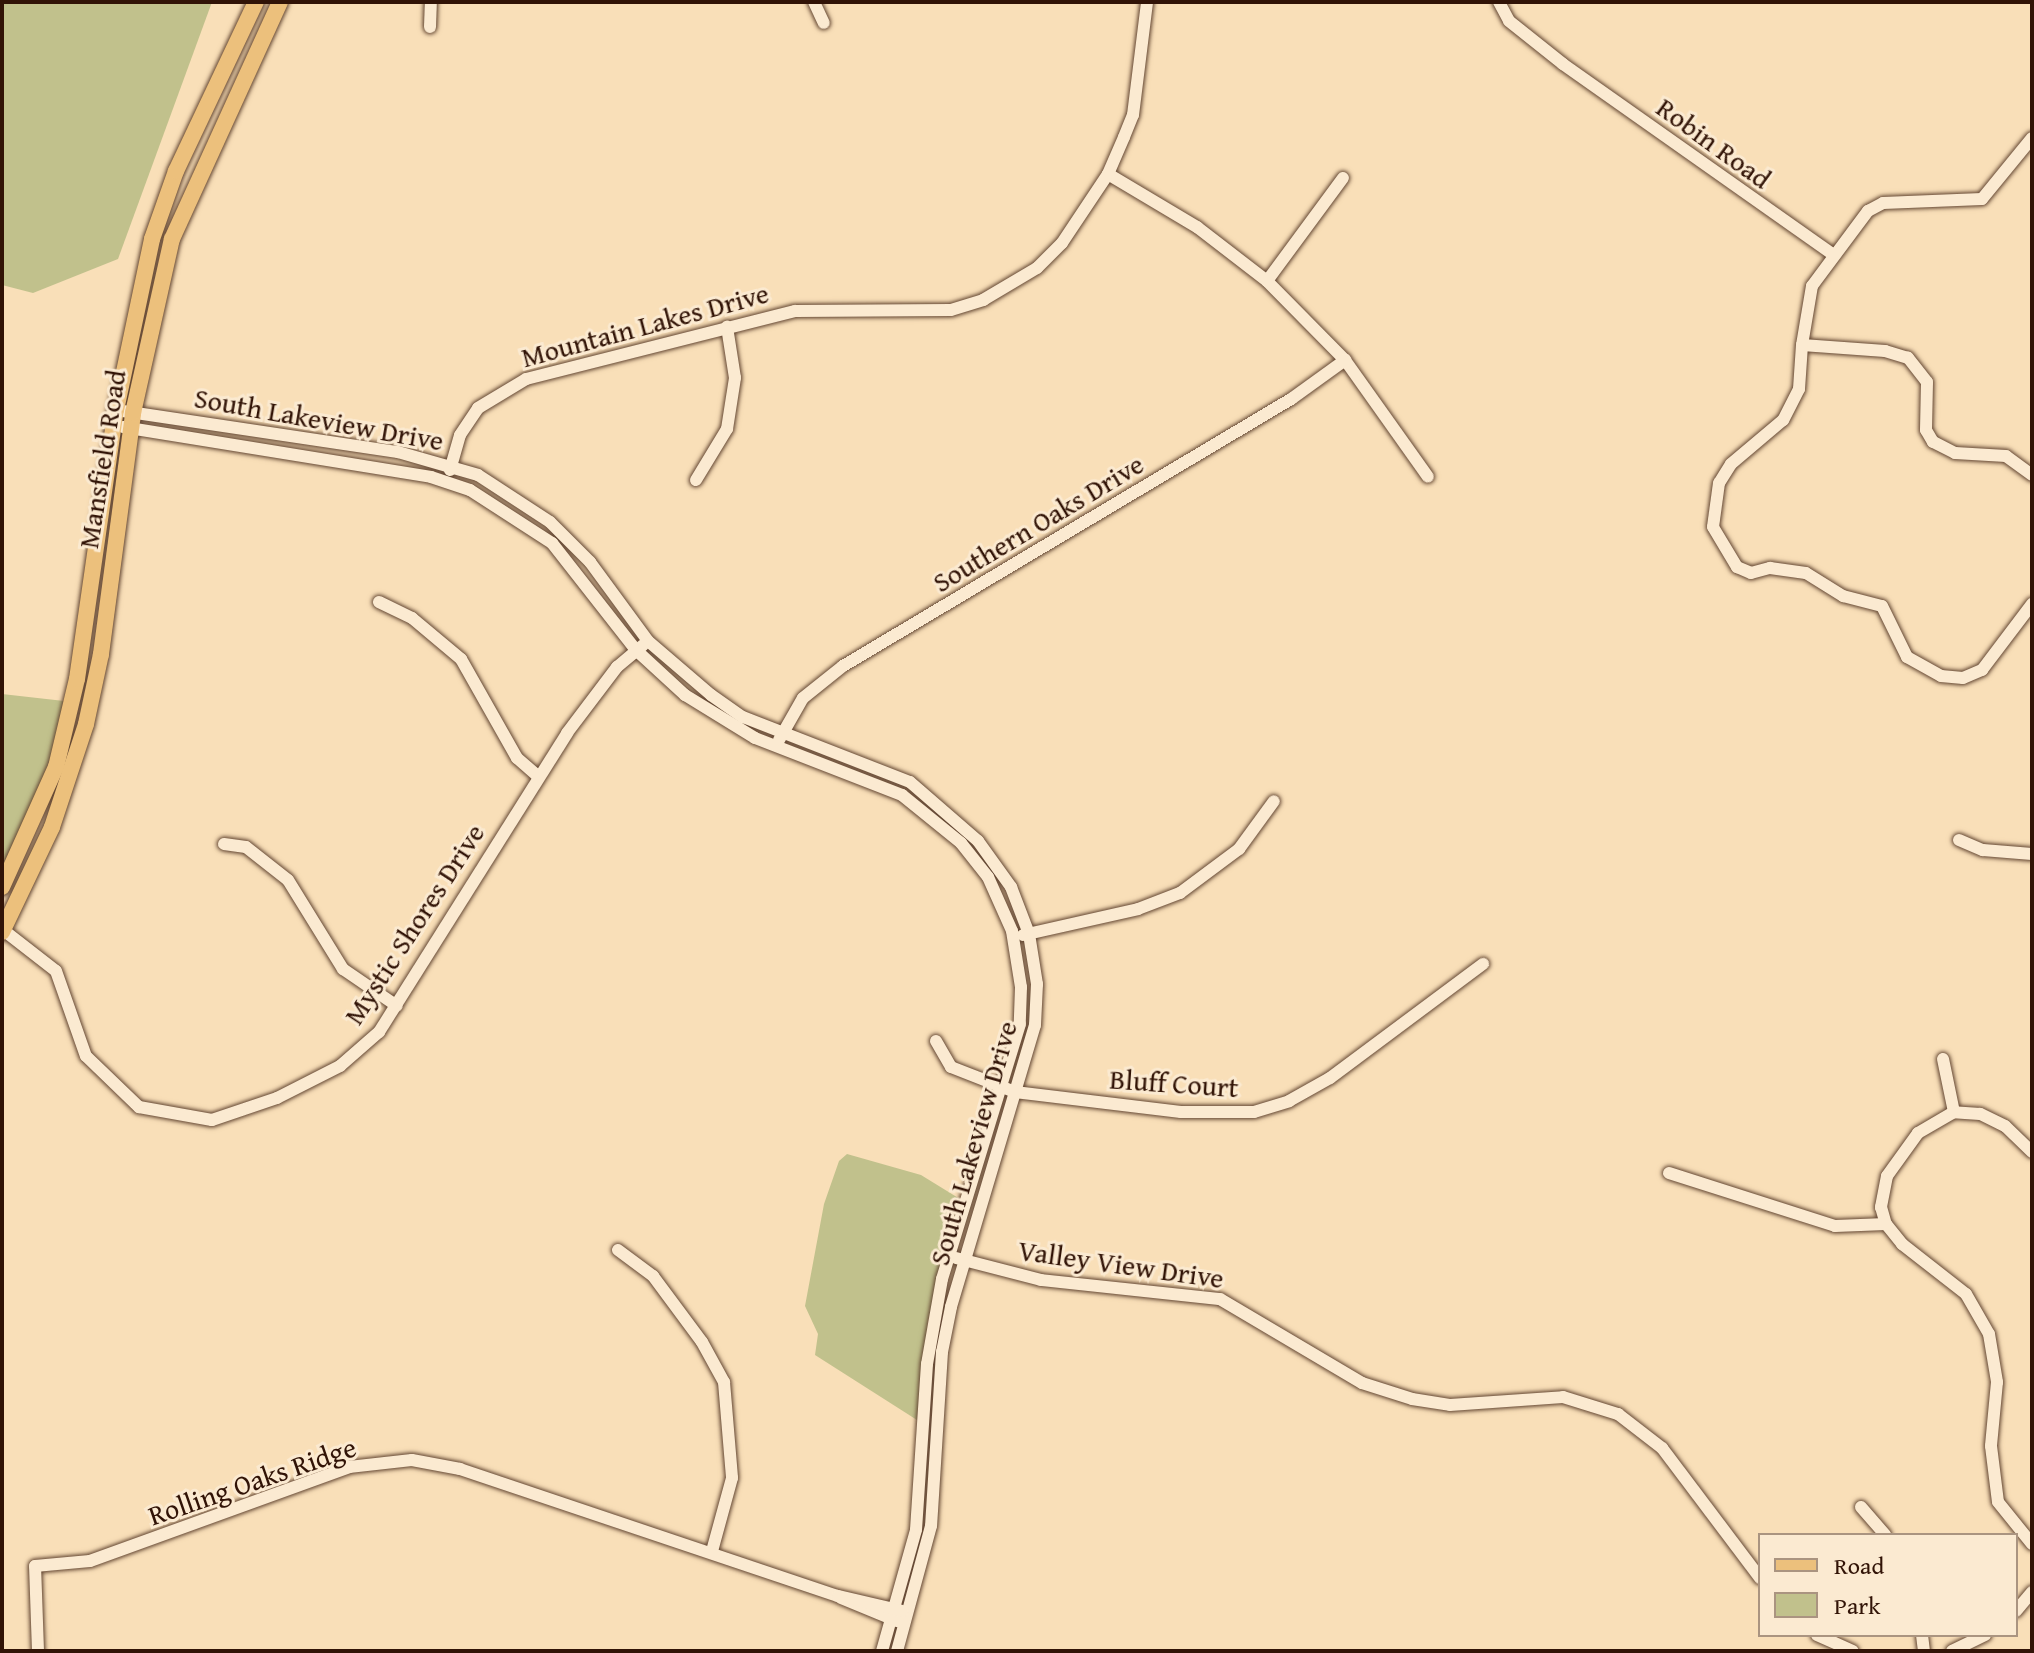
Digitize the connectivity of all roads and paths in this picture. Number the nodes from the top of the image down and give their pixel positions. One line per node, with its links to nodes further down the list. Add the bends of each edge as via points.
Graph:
1 (256, 2): 17 (main road, Mansfield Road, via 159,216)
2 (280, 2): 17 (main road, Mansfield Road, via 172,239)
3 (431, 2): 8 (street)
4 (814, 2): 7 (street)
5 (1147, 2): 10 (street, Mountain Lakes Drive, via 1133,115)
6 (1499, 2): 12 (street, Robin Road, via 1509,21 1563,64)
7 (824, 23)
8 (430, 27)
9 (2032, 138): 12 (street, via 1982,199 1883,203 1868,211)
10 (1108, 174): 13 (street, via 1197,227); 14 (street, Mountain Lakes Drive, via 1062,243 1037,268 983,300 926,314 795,311)
11 (1343, 178): 13 (street)
12 (1832, 254): 15 (street, via 1806,303)
13 (1267, 281): 16 (street)
14 (727, 327): 18 (street, Mountain Lakes Drive, via 512,385 478,408 460,435); 21 (street, via 735,378 727,429)
15 (1802, 345): 19 (street, via 1885,351 1908,358 1927,382 1926,430 1933,442 1955,453 2006,456); 24 (street, via 1799,389 1783,420 1731,464 1719,483 1713,527 1734,565 1751,573 1770,568 1806,573 1843,596 1882,606 1907,657 1941,676 1963,678 1982,670)
16 (1345, 360): 20 (street); 27 (street, Southern Oaks Drive, via 1277,408 843,666 803,698)
17 (123, 419): 18 (street, South Lakeview Drive, via 398,452); 22 (street, South Lakeview Drive); 34 (main road, Mansfield Road, via 56,767); 35 (main road, Mansfield Road, via 101,654 86,724 52,827)
18 (450, 465): 22 (street, Mountain Lakes Drive); 25 (street, South Lakeview Drive, via 510,493 550,522 590,562)
19 (2032, 475)
20 (1428, 477)
21 (696, 480)
22 (448, 481): 26 (street, South Lakeview Drive, via 503,508 547,539)
23 (379, 602): 29 (street, via 412,618 461,659 517,758)
24 (2032, 604)
25 (648, 641): 26 (street, Mystic Shores Drive); 27 (street, South Lakeview Drive, via 711,695)
26 (636, 650): 28 (street, South Lakeview Drive, via 708,712); 29 (street, Mystic Shores Drive, via 598,690)
27 (781, 733): 28 (street, Southern Oaks Drive); 36 (street, South Lakeview Drive, via 892,773 945,807 1000,869)
28 (777, 747): 37 (street, South Lakeview Drive, via 882,784 920,807 961,843 988,877)
29 (538, 776): 39 (street, Mystic Shores Drive)
30 (1274, 801): 36 (street, via 1239,849 1180,893 1138,909)
31 (1959, 840): 33 (street, via 1983,850)
32 (224, 844): 39 (street, via 246,847 288,880 343,969)
33 (2032, 854)
34 (2, 887)
35 (2, 930): 39 (street, Mystic Shores Drive, via 56,971 86,1056 104,1077 139,1107 179,1117 212,1120 240,1114 307,1085 360,1050)
36 (1029, 934): 37 (street); 43 (street, South Lakeview Drive, via 1038,1001)
37 (1013, 938): 42 (street, South Lakeview Drive, via 1020,1024)
38 (1483, 964): 43 (street, Bluff Court, via 1330,1078 1289,1101 1254,1112 1181,1112)
39 (397, 1006)
40 (936, 1041): 42 (street, Bluff Court, via 951,1067)
41 (1943, 1059): 44 (street)
42 (1000, 1087): 43 (street, Bluff Court); 49 (street, South Lakeview Drive)
43 (1015, 1092): 49 (street, South Lakeview Drive)
44 (1954, 1112): 45 (street, via 1980,1114 2005,1126); 47 (street, via 1918,1133 1887,1176 1881,1207)
45 (2032, 1152)
46 (1669, 1173): 47 (street, via 1835,1226)
47 (1886, 1224): 54 (street, via 1966,1294 1989,1334 1997,1382 1991,1446 1998,1502)
48 (618, 1250): 55 (street, via 653,1276 724,1382 732,1478)
49 (956, 1258): 50 (street, South Lakeview Drive, via 927,1364); 51 (street, South Lakeview Drive, via 942,1352); 56 (street, Valley View Drive, via 1041,1280 1220,1299 1362,1383 1412,1399 1450,1405 1563,1397 1618,1414 1662,1448)
50 (924, 1434): 51 (street); 59 (street, South Lakeview Drive, via 916,1530)
51 (938, 1434): 60 (street, South Lakeview Drive, via 931,1526)
52 (1861, 1507): 53 (street)
53 (1883, 1533)
54 (2032, 1544)
55 (712, 1551): 59 (street, Rolling Oaks Ridge); 63 (street, Rolling Oaks Ridge, via 460,1469 412,1460 349,1467 90,1561 35,1566)
56 (1758, 1575)
57 (2032, 1592): 58 (street)
58 (2018, 1609)
59 (894, 1614): 60 (street, Rolling Oaks Ridge); 64 (street, South Lakeview Drive)
60 (907, 1619): 65 (street, South Lakeview Drive)
61 (1822, 1637): 66 (street)
62 (1981, 1637): 67 (street)
63 (38, 1651)
64 (882, 1651)
65 (897, 1651)
66 (1853, 1651)
67 (1952, 1651)

